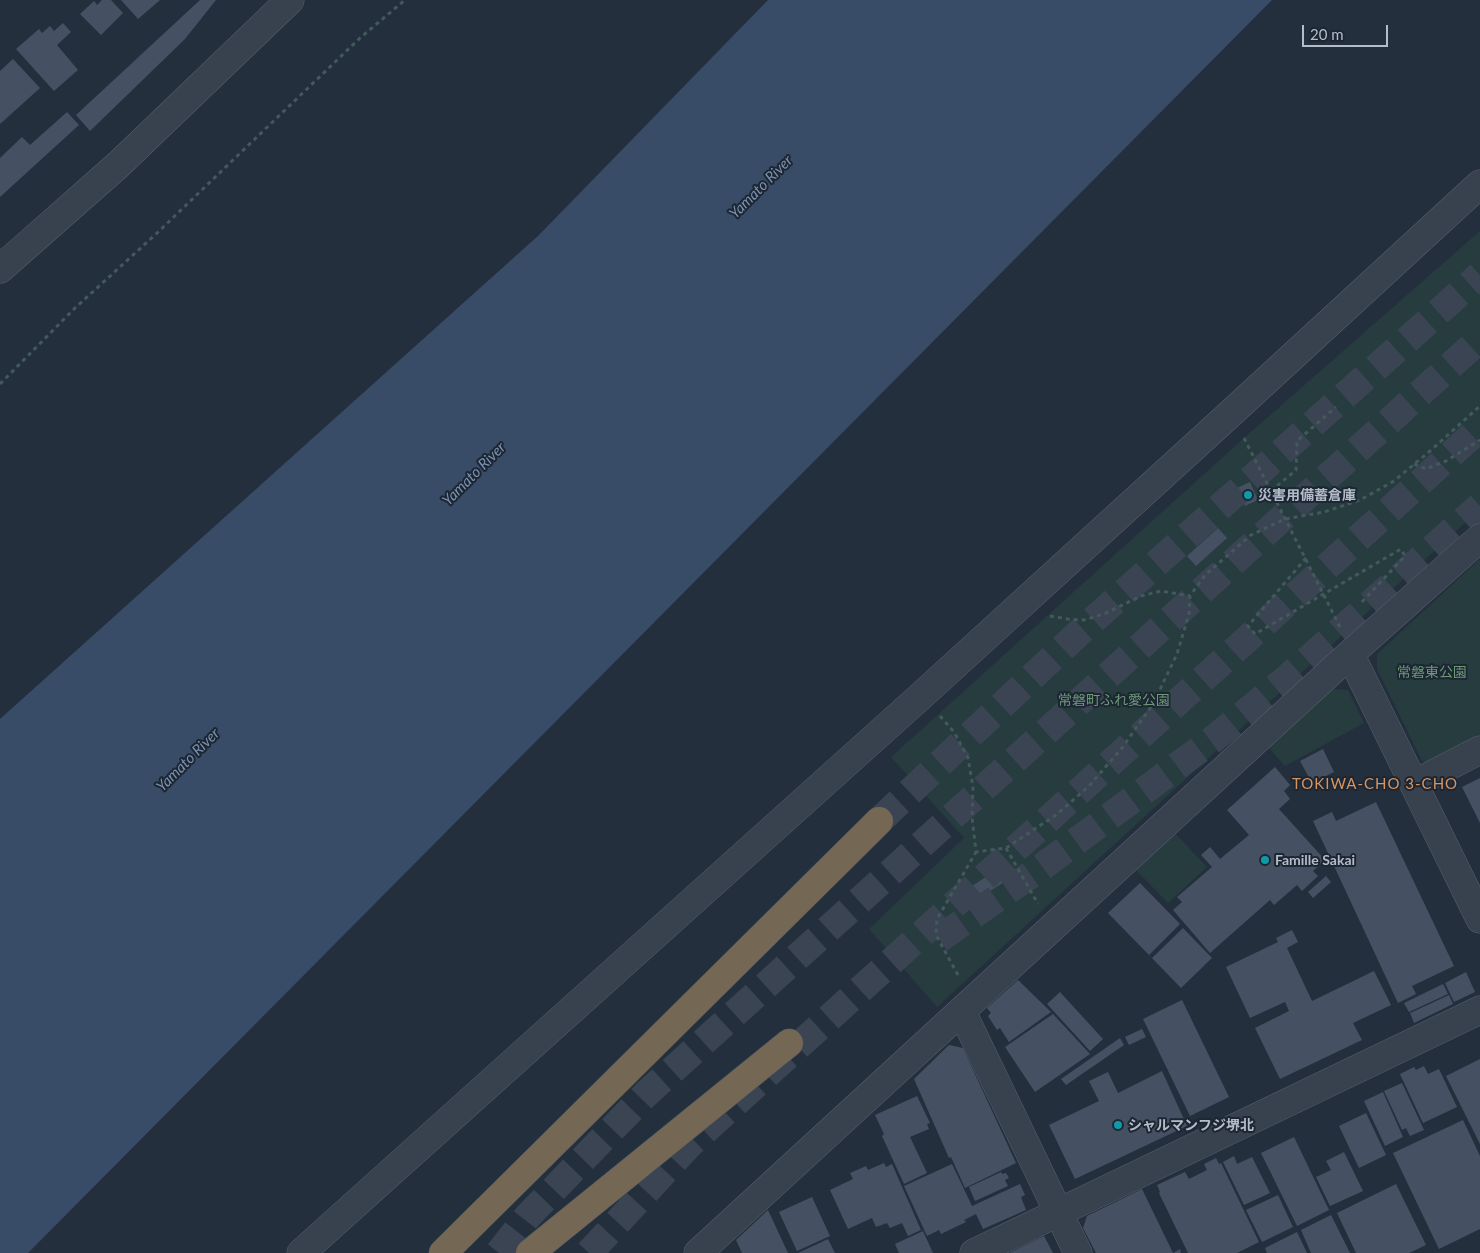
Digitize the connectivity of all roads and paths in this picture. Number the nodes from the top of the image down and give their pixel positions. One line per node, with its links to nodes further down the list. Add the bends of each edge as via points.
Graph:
1 (290, 0): 4 (street, via 118,165)
2 (405, 0): 5 (path, via 353,45 74,309)
3 (1480, 184): 8 (street)
4 (0, 269)
5 (0, 384)
6 (1480, 406): 10 (path)
7 (1336, 407): 11 (path, via 1297,441 1296,470)
8 (1231, 414): 11 (path); 16 (street)
9 (1480, 440): 10 (path, via 1446,461 1426,468)
10 (1414, 464): 12 (path, via 1394,481 1360,500 1324,512)
11 (1271, 491): 12 (path)
12 (1285, 519): 14 (path); 17 (path, via 1251,535 1205,575)
13 (1480, 538): 20 (street)
14 (1306, 558): 15 (path); 15 (path, via 1248,626 1255,634)
15 (1323, 594): 18 (path, via 1401,549 1405,556); 19 (path, via 1340,625)
16 (1030, 595): 17 (path, via 1052,617 1084,620 1161,591); 21 (street)
17 (1190, 596): 25 (path, via 1189,614 1177,654 1153,704 1122,748 1089,786 1056,815)
18 (1359, 604)
19 (1346, 618)
20 (1350, 654): 23 (street); 31 (street)
21 (922, 695): 26 (path, via 954,732 968,758 973,787); 34 (street)
22 (1480, 750): 23 (street)
23 (1414, 784): 28 (street)
24 (880, 821): 35 (highway)
25 (1006, 848): 26 (path); 27 (path)
26 (976, 852): 29 (path, via 936,919 936,935)
27 (1039, 906)
28 (1480, 919)
29 (958, 974)
30 (1480, 1010): 33 (street)
31 (962, 1012): 33 (street); 37 (street)
32 (789, 1043): 36 (highway)
33 (1059, 1212): 38 (street); 39 (street)
34 (301, 1253)
35 (443, 1253)
36 (530, 1253)
37 (698, 1253)
38 (974, 1253)
39 (1078, 1253)

